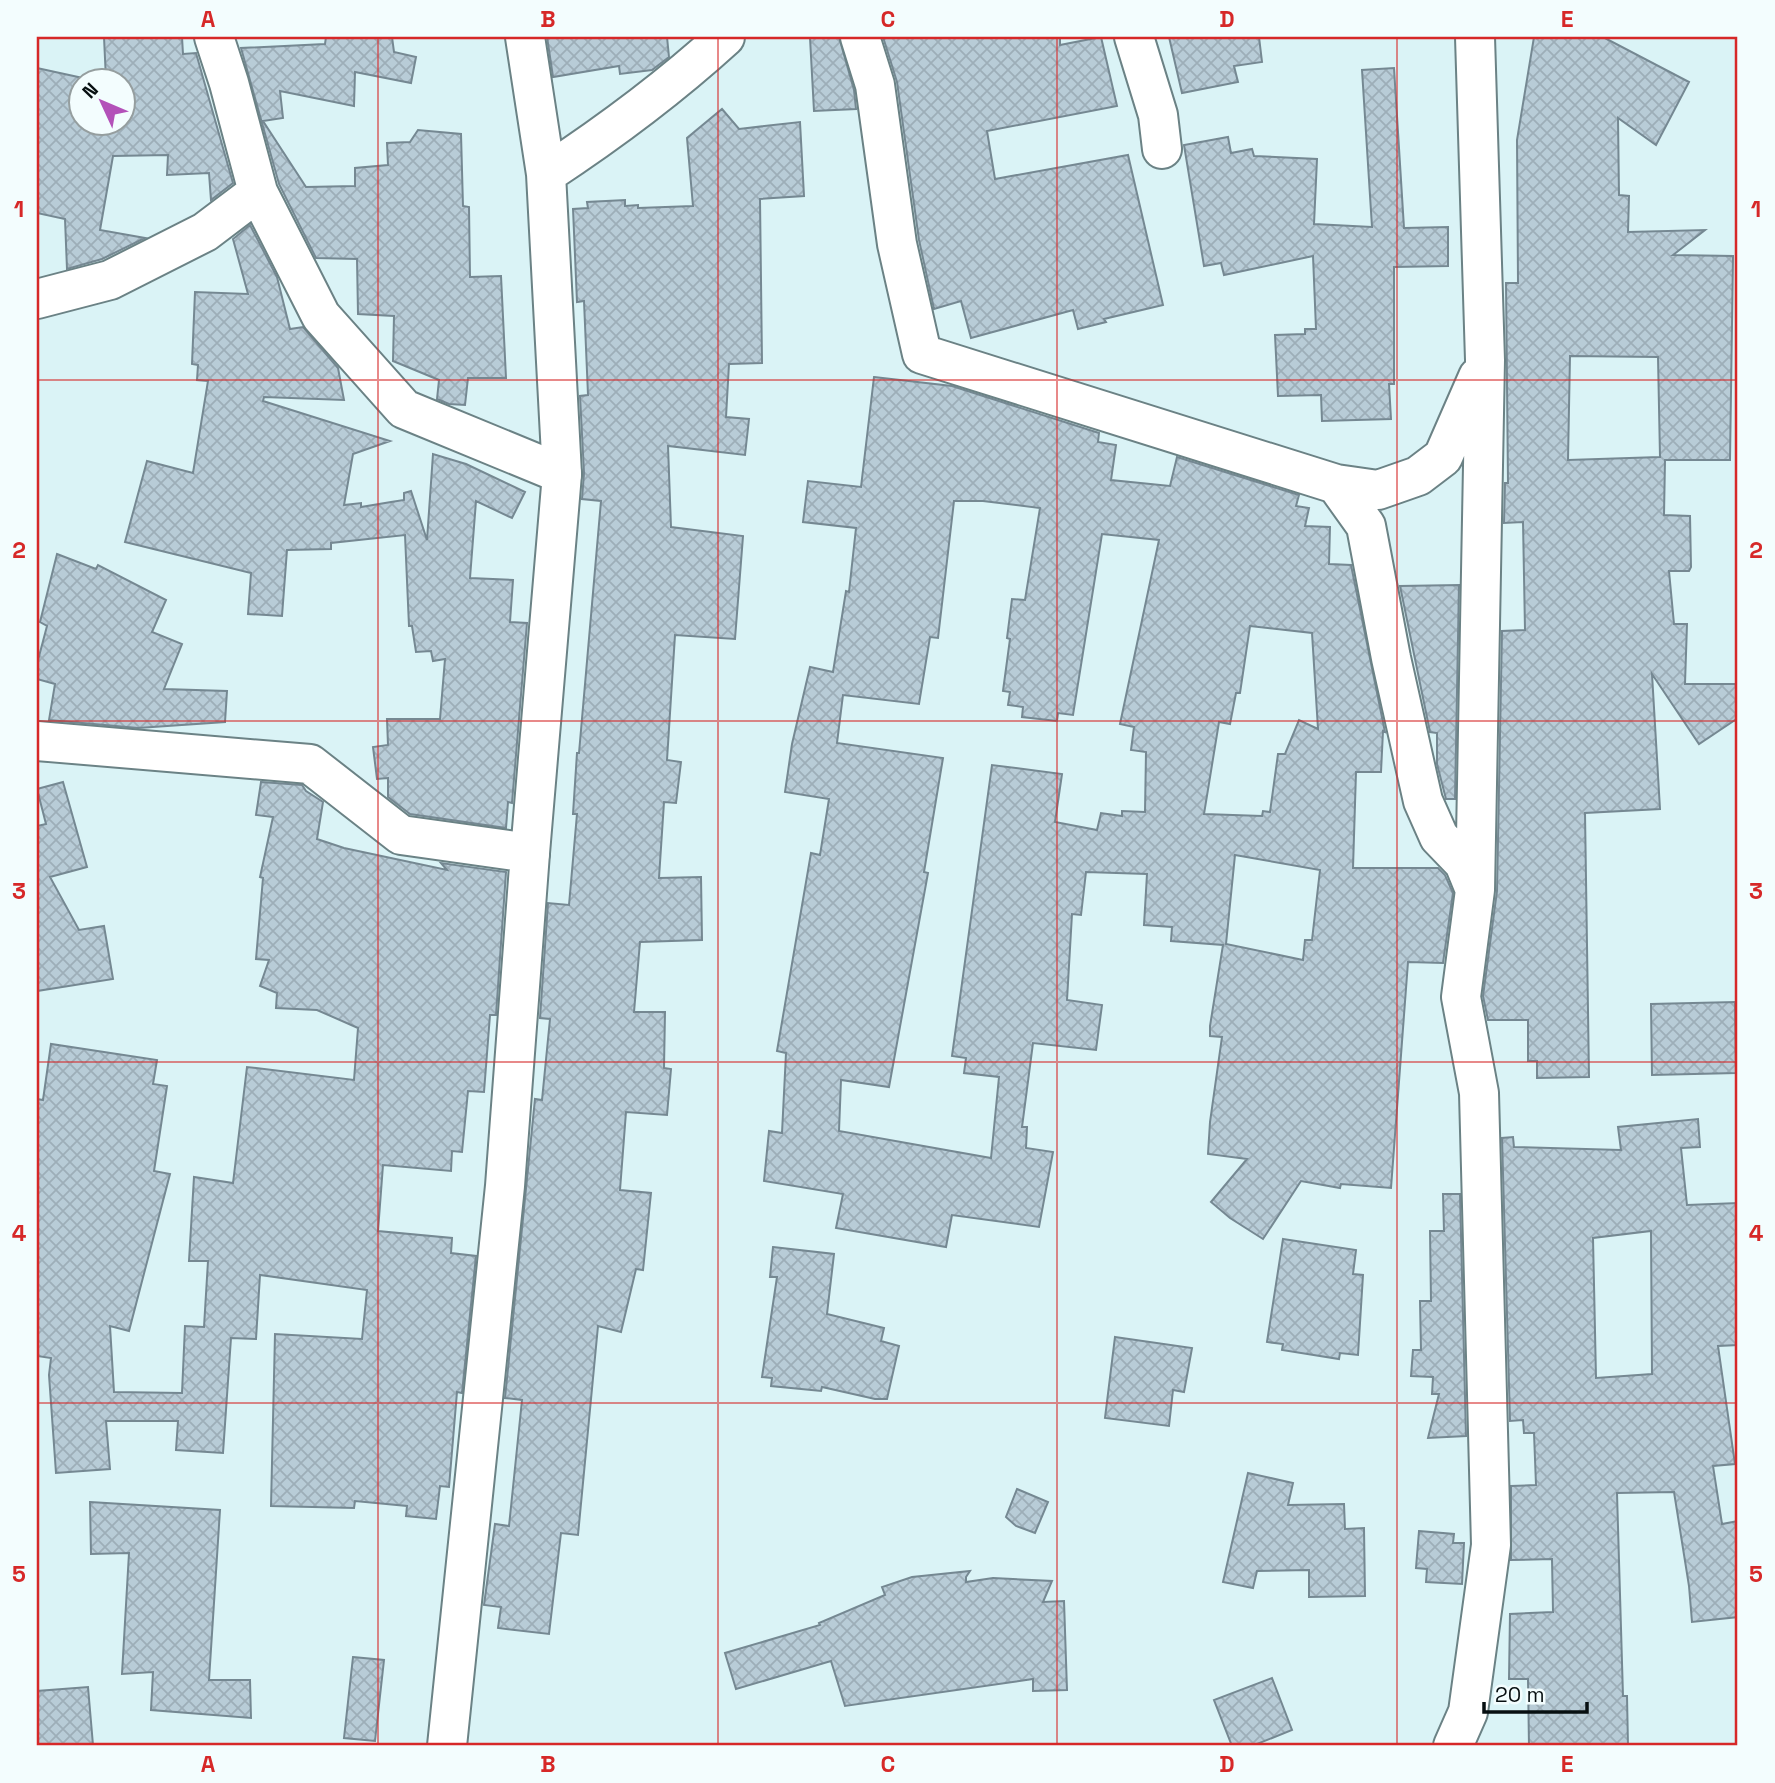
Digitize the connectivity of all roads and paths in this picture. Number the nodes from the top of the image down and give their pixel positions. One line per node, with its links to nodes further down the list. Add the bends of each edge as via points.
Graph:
1 (214, 37): 9 (street)
2 (525, 37): 8 (street)
3 (725, 37): 8 (street, via 611,132)
4 (860, 37): 13 (street, via 875,85 897,244 922,354)
5 (1134, 37): 7 (street, via 1158,115)
6 (1475, 37): 11 (street)
7 (1162, 149)
8 (546, 174): 12 (street)
9 (258, 192): 10 (street, via 205,232 110,280); 12 (street, via 321,316 404,409)
10 (37, 299)
11 (1485, 360): 13 (street, via 1443,457 1418,476 1378,490); 16 (street)
12 (562, 474): 15 (street)
13 (1336, 484): 16 (street, via 1366,526 1423,801 1439,837 1464,863)
14 (37, 741): 15 (street, via 310,764 401,835)
15 (530, 853): 17 (street, via 505,1186)
16 (1475, 890): 18 (street, via 1461,997 1479,1093 1491,1545 1468,1712)
17 (447, 1746)
18 (1453, 1746)

